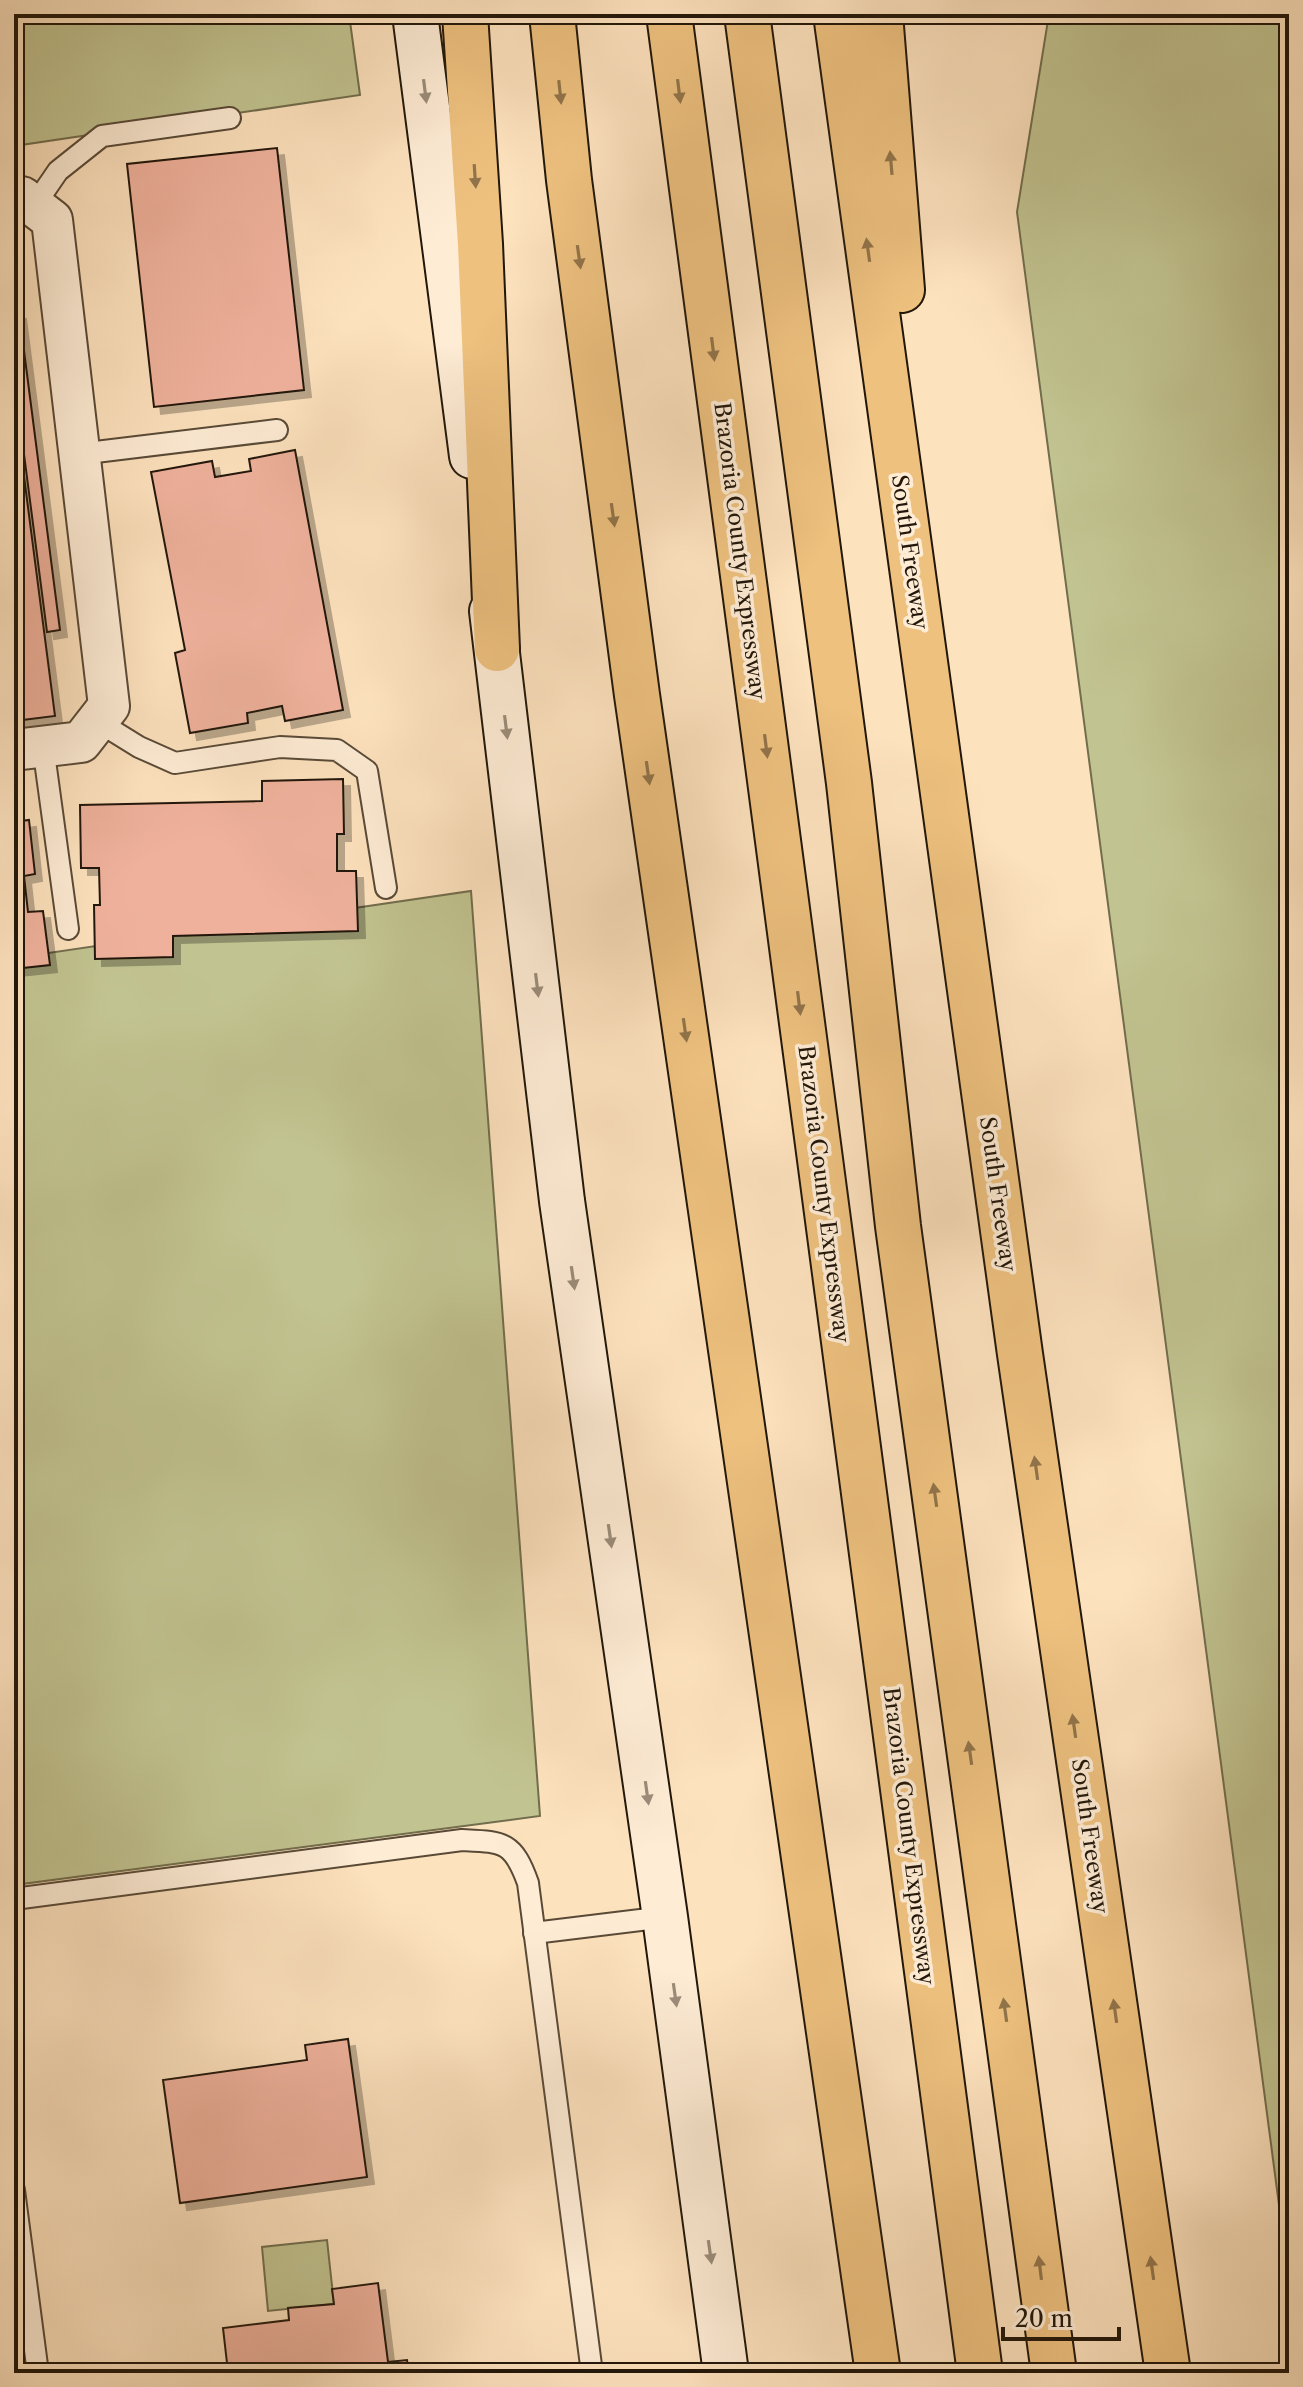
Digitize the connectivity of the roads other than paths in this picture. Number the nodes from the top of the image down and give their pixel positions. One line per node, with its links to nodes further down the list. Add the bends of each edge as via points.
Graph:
1 (415, 14): 12 (main road, one-way to 12)
2 (465, 14): 12 (highway, one-way to 12)
3 (552, 14): 26 (highway, one-way to 26, via 635,679)
4 (669, 14): 27 (highway, Brazoria County Expressway, one-way to 27)
5 (747, 14): 28 (highway, one-way to 5, via 898,1226 849,783)
6 (836, 14): 15 (highway, South Freeway, one-way to 6)
7 (880, 14): 15 (highway, one-way to 7)
8 (230, 118): 9 (lane, via 102,136)
9 (24, 201): 11 (street, via 52,220)
10 (277, 430): 11 (lane)
11 (79, 454): 13 (street, via 109,706)
12 (497, 649): 19 (main road, one-way to 19, via 562,1201)
13 (97, 721): 14 (street, via 81,742); 16 (lane, via 175,763 280,747 337,750 367,771)
14 (29, 748): 17 (lane)
15 (940, 771): 29 (highway, South Freeway, one-way to 15)
16 (386, 888)
17 (68, 929)
18 (14, 1899): 20 (lane, via 462,1840 501,1842 519,1857)
19 (665, 1917): 20 (lane); 25 (main road, one-way to 25)
20 (534, 1933): 24 (lane)
21 (14, 2190): 22 (lane)
22 (20, 2276): 23 (lane)
23 (38, 2373)
24 (592, 2373)
25 (726, 2373)
26 (878, 2373)
27 (980, 2373)
28 (1054, 2373)
29 (1168, 2373)

